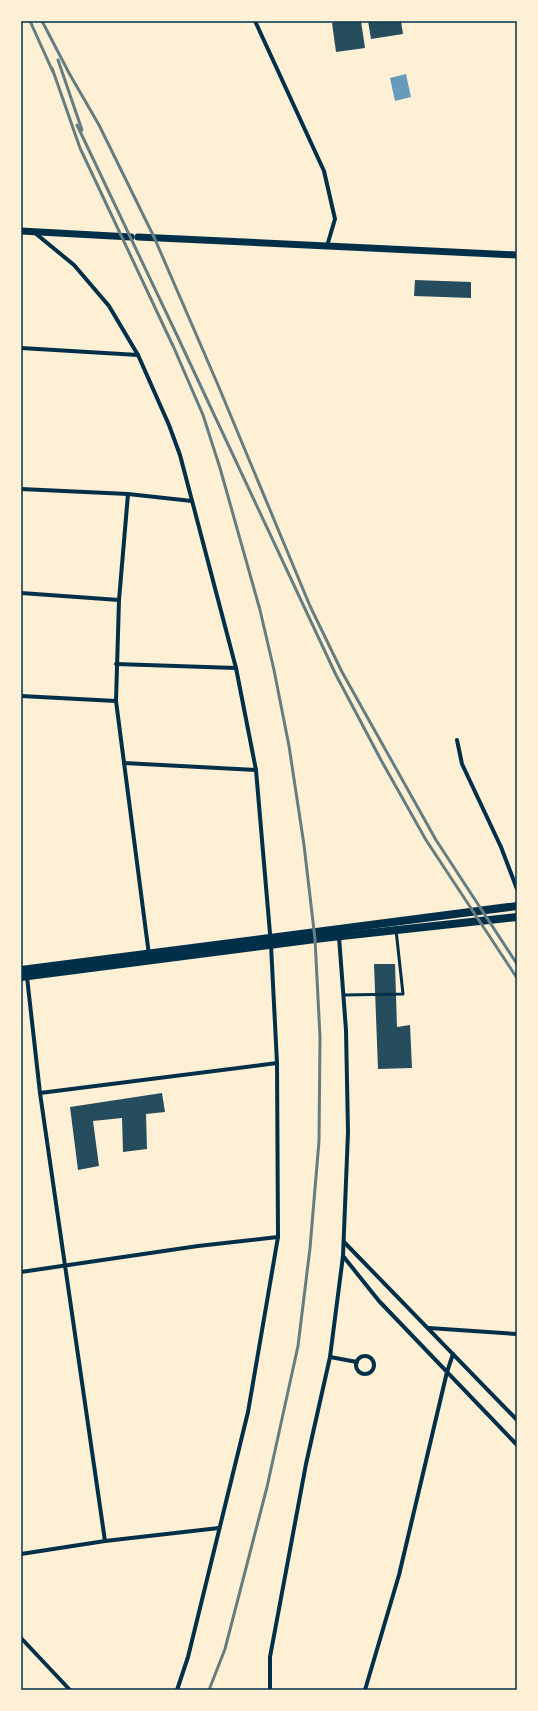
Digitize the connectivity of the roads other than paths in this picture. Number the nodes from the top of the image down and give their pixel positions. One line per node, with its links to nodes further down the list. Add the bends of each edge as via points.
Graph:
1 (255, 21): 6 (street, via 324,171 335,218)
2 (21, 231): 3 (street)
3 (35, 232): 4 (street); 9 (street, via 74,265 109,306)
4 (131, 237): 5 (street)
5 (138, 237): 6 (street)
6 (327, 246): 7 (street)
7 (517, 255)
8 (21, 348): 9 (street)
9 (138, 355): 12 (street, via 169,425)
10 (21, 489): 11 (street)
11 (128, 494): 12 (street); 14 (street)
12 (192, 501): 16 (street)
13 (21, 593): 14 (street)
14 (120, 600): 15 (street)
15 (116, 664): 16 (street); 18 (street)
16 (236, 668): 21 (street)
17 (21, 696): 18 (street)
18 (116, 701): 20 (street)
19 (457, 740): 22 (street, via 462,764 501,847)
20 (124, 763): 21 (street); 28 (street)
21 (256, 770): 27 (street)
22 (517, 890)
23 (517, 906): 26 (main road)
24 (517, 917): 25 (main road)
25 (396, 930): 26 (main road); 31 (lane, via 403,994)
26 (339, 932): 27 (main road); 31 (street)
27 (271, 941): 28 (main road); 32 (street)
28 (150, 957): 29 (main road); 30 (main road)
29 (21, 970)
30 (24, 977): 33 (street)
31 (344, 995): 35 (street, via 348,1132)
32 (277, 1063): 33 (street); 34 (street)
33 (40, 1093): 37 (street)
34 (278, 1237): 37 (street); 47 (street, via 248,1412)
35 (344, 1242): 36 (street); 39 (street)
36 (343, 1256): 42 (street); 44 (street, via 379,1301)
37 (65, 1266): 38 (street); 48 (street)
38 (21, 1272)
39 (429, 1328): 40 (street); 41 (street)
40 (517, 1334)
41 (453, 1354): 44 (street); 45 (street)
42 (330, 1357): 43 (street); 53 (street, via 306,1464 272,1650)
43 (357, 1362): 43 (street, via 362,1356 370,1357 374,1368 368,1374 360,1373)
44 (447, 1372): 46 (street); 54 (street, via 399,1574)
45 (517, 1420)
46 (517, 1445)
47 (219, 1528): 48 (street); 52 (street, via 188,1657)
48 (105, 1541): 49 (street)
49 (21, 1554)
50 (21, 1638): 51 (street)
51 (70, 1690)
52 (177, 1690)
53 (270, 1690)
54 (365, 1690)

